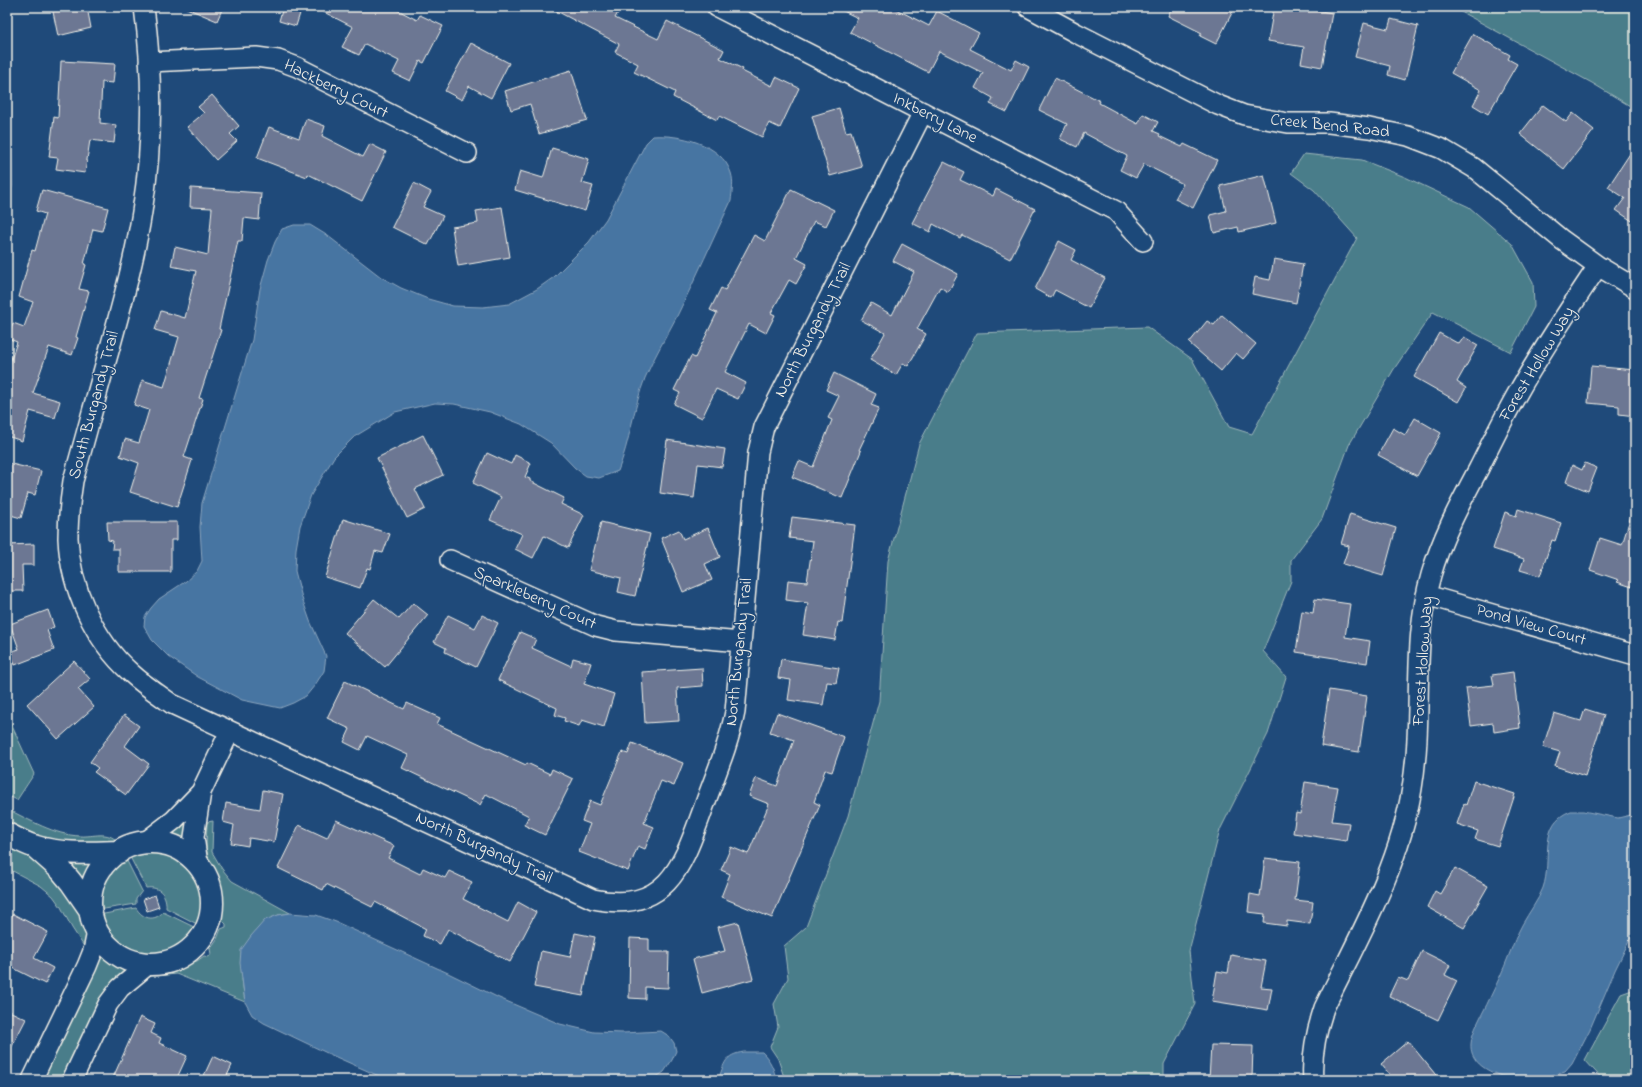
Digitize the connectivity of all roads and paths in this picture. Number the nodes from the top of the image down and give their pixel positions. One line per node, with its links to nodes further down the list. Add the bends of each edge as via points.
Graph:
1 (144, 7): 4 (street, South Burgandy Trail)
2 (717, 7): 5 (street, Inkberry Lane)
3 (1028, 7): 8 (street, Creek Bend Road, via 1218,105 1244,115 1288,123 1329,123 1369,128 1408,136 1442,149 1474,168)
4 (149, 62): 6 (street, Hackberry Court, via 256,57 278,60 298,67); 14 (street, South Burgandy Trail, via 148,153 142,210 132,267 73,481 68,540 81,597 93,624 110,650 130,672 172,704)
5 (924, 112): 7 (street, Inkberry Lane, via 1116,211); 12 (street, North Burgandy Trail, via 764,428 758,452)
6 (467, 153)
7 (1143, 241)
8 (1598, 266): 9 (street, Creek Bend Road); 11 (street, Forest Hollow Way, via 1516,396 1458,508 1441,546)
9 (1635, 288)
10 (450, 560): 12 (street, Sparkleberry Court, via 596,626 616,631)
11 (1426, 595): 13 (street, Pond View Court); 26 (street, Forest Hollow Way, via 1418,685 1418,747 1403,829 1384,882 1324,1008 1313,1049)
12 (741, 642): 14 (street, North Burgandy Trail, via 735,712 730,736 686,854 672,877 657,890 626,902 593,898)
13 (1635, 655)
14 (230, 731): 15 (street)
15 (201, 792): 17 (street, via 174,820); 20 (street, via 194,837)
16 (7, 834): 18 (street)
17 (144, 843): 19 (street); 20 (street, via 174,846)
18 (33, 846): 19 (street, via 77,854); 21 (street, via 61,870)
19 (119, 852): 21 (street, via 108,860 100,871 90,894)
20 (198, 864): 23 (street, via 205,874 212,896 210,920 205,931 188,951 176,958)
21 (89, 908): 22 (street)
22 (96, 932): 23 (street, via 105,943 125,958); 24 (street, via 87,966)
23 (150, 964): 25 (street, via 120,988 108,1004)
24 (32, 1080)
25 (72, 1080)
26 (1313, 1080)

